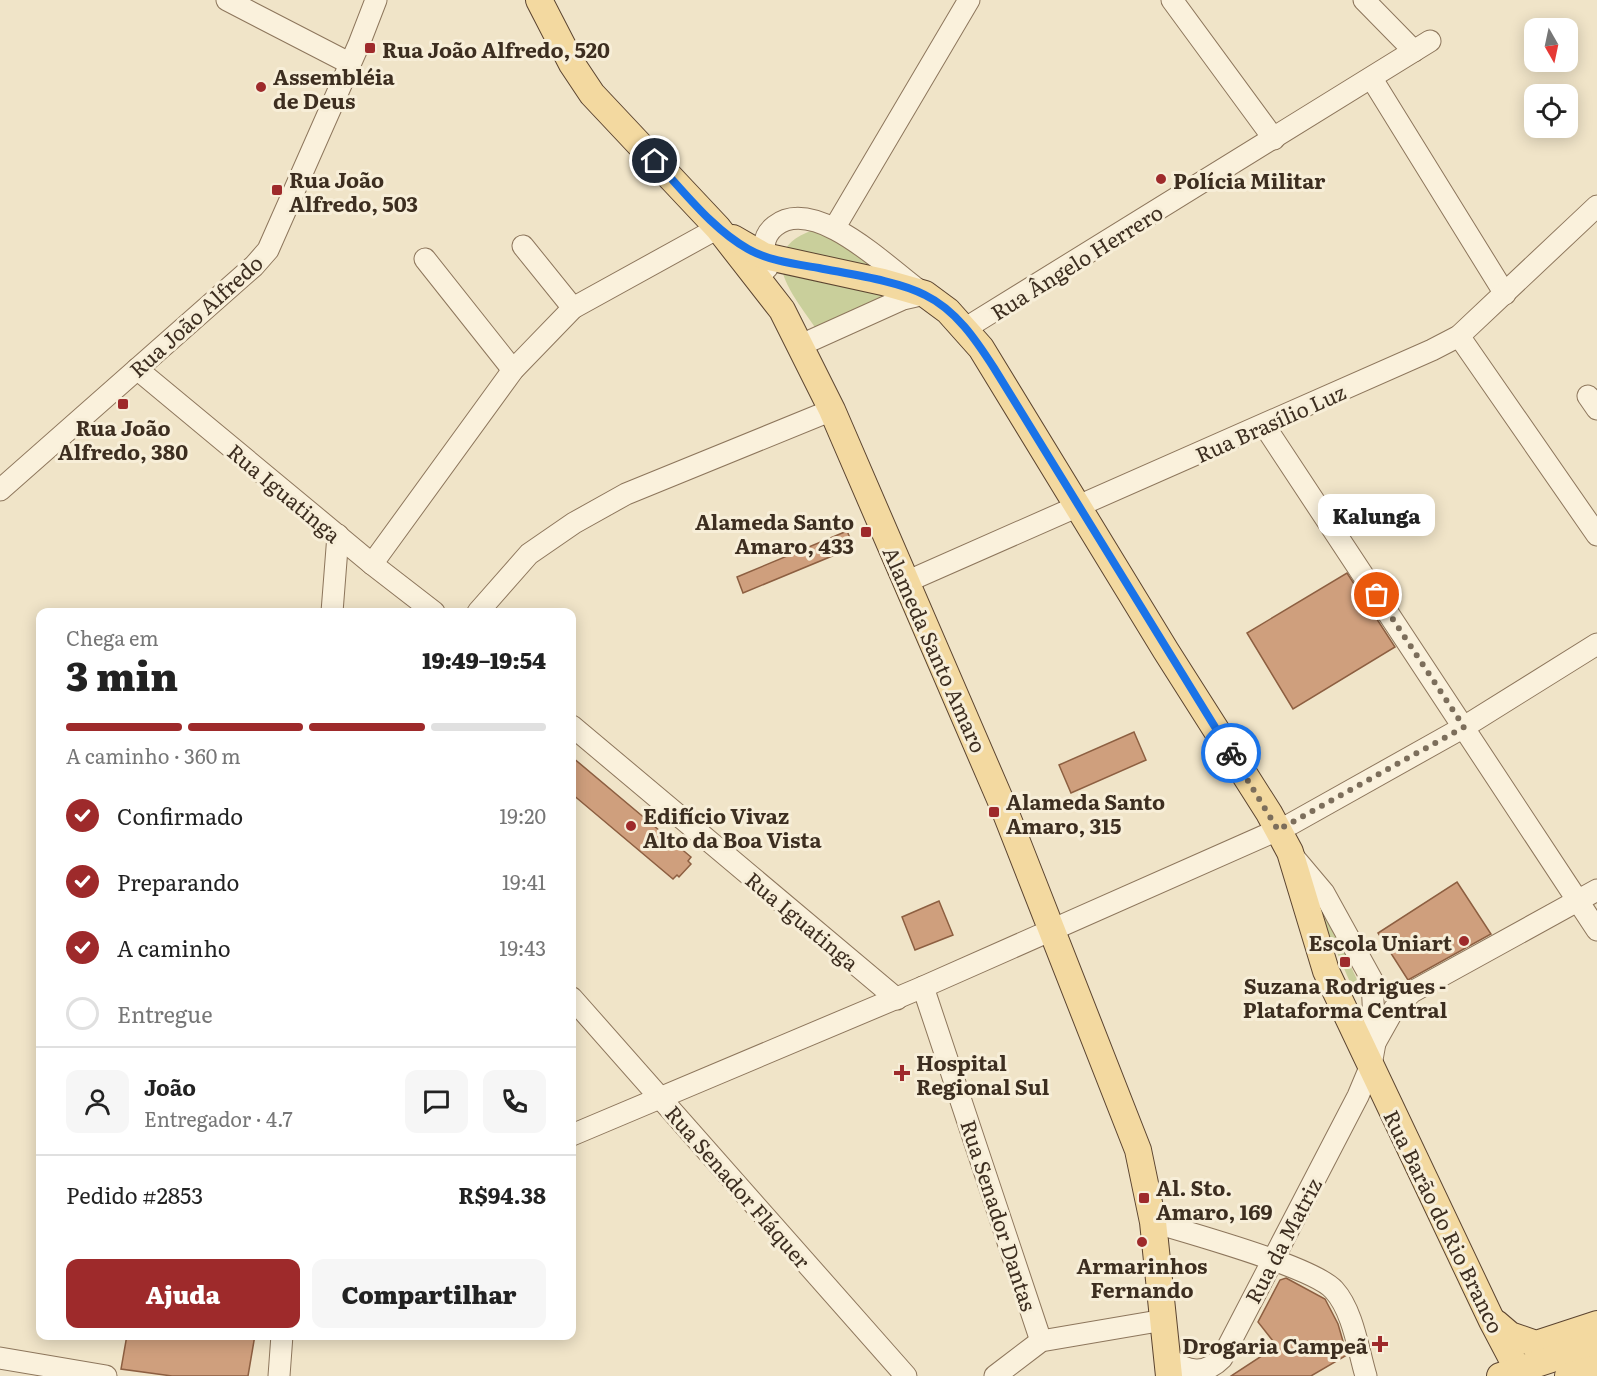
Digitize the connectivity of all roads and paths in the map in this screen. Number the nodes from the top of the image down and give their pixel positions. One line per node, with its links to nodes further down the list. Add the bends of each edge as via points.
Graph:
1 (227, 0): 7 (street)
2 (376, 0): 7 (street, Rua João Alfredo)
3 (538, 0): 12 (main road, Alameda Santo Amaro, via 592,94)
4 (969, 0): 11 (street)
5 (1173, 0): 9 (street)
6 (1364, 0): 8 (street, Rua Ângelo Herrero, via 1422,46)
7 (350, 63): 23 (street, Rua João Alfredo, via 268,250)
8 (1372, 79): 9 (street, Rua Ângelo Herrero); 17 (street)
9 (1274, 139): 20 (street, Rua Ângelo Herrero)
10 (1597, 206): 17 (street, Rua Brasílio Luz)
11 (835, 227): 14 (street, via 801,218 782,220 764,240); 16 (street)
12 (718, 228): 14 (main road); 18 (street); 19 (main road, Alameda Santo Amaro)
13 (523, 246): 18 (street)
14 (764, 256): 16 (main road); 19 (street)
15 (425, 259): 24 (street)
16 (925, 294): 20 (main road, Rua Barão do Rio Branco); 22 (street, via 903,299)
17 (1505, 294): 21 (street, Rua Brasílio Luz)
18 (573, 308): 24 (street)
19 (782, 310): 22 (main road, Alameda Santo Amaro)
20 (966, 328): 28 (main road, Rua Barão do Rio Branco)
21 (1459, 336): 26 (street, Rua Brasílio Luz); 29 (street)
22 (801, 345): 25 (main road, Alameda Santo Amaro)
23 (137, 369): 27 (street, Rua João Alfredo); 30 (street, Rua Iguatinga)
24 (513, 370): 31 (street)
25 (832, 410): 32 (main road, Alameda Santo Amaro); 35 (street, via 626,494 574,523 529,554)
26 (1264, 425): 28 (street, Rua Brasílio Luz); 37 (street)
27 (0, 490)
28 (1079, 505): 32 (street, Rua Brasílio Luz); 39 (main road, Rua Barão do Rio Branco)
29 (1597, 535)
30 (338, 536): 31 (street, Rua Iguatinga); 33 (street)
31 (372, 564): 34 (street, Rua Iguatinga)
32 (906, 582): 44 (main road, Alameda Santo Amaro, via 976,740)
33 (333, 608)
34 (429, 608)
35 (482, 608)
36 (1597, 644): 37 (street)
37 (1464, 727): 39 (street); 42 (street)
38 (576, 729): 46 (street, Rua Iguatinga)
39 (1278, 830): 40 (main road, Rua Barão do Rio Branco); 44 (street)
40 (1290, 852): 48 (main road, Rua Barão do Rio Branco, via 1326,971); 48 (street, via 1324,893 1372,980)
41 (1597, 890): 42 (street, Rua da Matriz)
42 (1579, 901): 43 (street); 48 (street, Rua da Matriz, via 1412,992 1394,1009)
43 (1597, 930)
44 (1052, 931): 45 (street); 51 (main road, Alameda Santo Amaro, via 1138,1150)
45 (923, 987): 46 (street); 57 (street, Rua Senador Dantas)
46 (897, 999): 49 (street)
47 (576, 1002): 49 (street, Rua Senador Fláquer)
48 (1373, 1054): 52 (street, Rua da Matriz, via 1358,1096); 54 (main road, Rua Barão do Rio Branco)
49 (661, 1097): 50 (street); 65 (street, Rua Senador Fláquer)
50 (576, 1133)
51 (1153, 1222): 52 (street); 53 (main road, Alameda Santo Amaro)
52 (1272, 1260): 60 (street, Rua da Matriz, via 1214,1368 1198,1372); 67 (street, via 1322,1279 1334,1290 1345,1308)
53 (1164, 1320): 57 (street); 60 (main road, Alameda Santo Amaro)
54 (1492, 1321): 55 (main road, via 1510,1335 1536,1344); 62 (main road, Rua Barão do Rio Branco)
55 (1597, 1324)
56 (282, 1340): 64 (street)
57 (1041, 1341): 66 (street)
58 (1597, 1344): 62 (main road)
59 (0, 1358): 63 (street)
60 (1168, 1367)
61 (1597, 1368): 68 (main road)
62 (1513, 1374)
63 (106, 1376)
64 (279, 1376)
65 (906, 1376)
66 (995, 1376)
67 (1366, 1376)
68 (1568, 1376)

